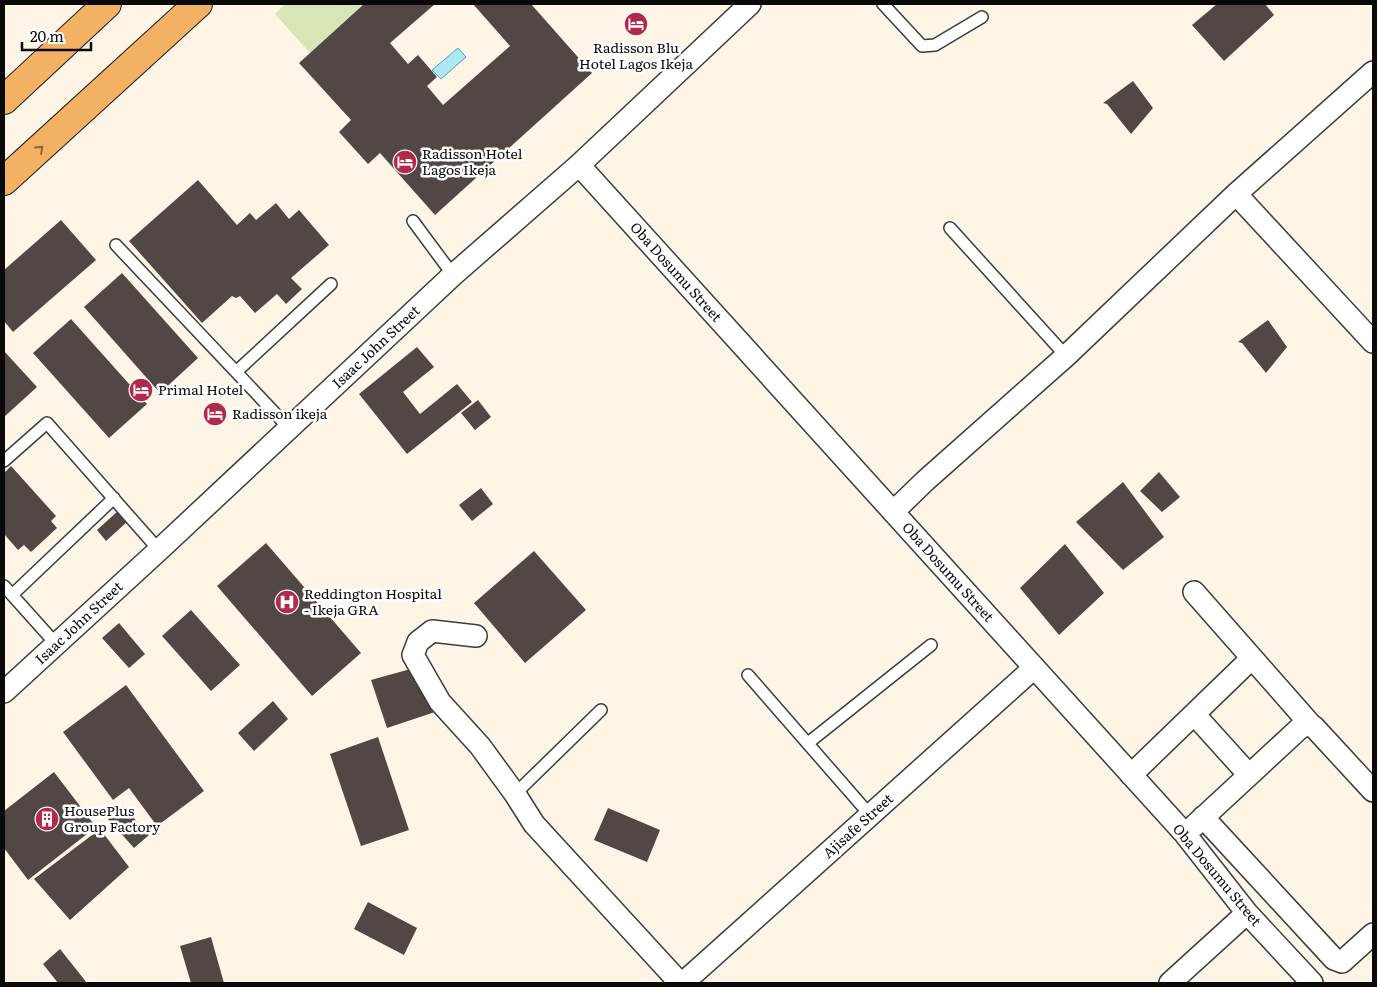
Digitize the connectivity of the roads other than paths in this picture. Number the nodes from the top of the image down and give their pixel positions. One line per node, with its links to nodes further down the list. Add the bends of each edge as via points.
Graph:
1 (107, 4): 6 (main road)
2 (198, 4): 11 (main road, one-way to 2)
3 (750, 4): 10 (street, Isaac John Street)
4 (883, 4): 5 (lane, via 922,46 935,45)
5 (982, 17)
6 (51, 57): 7 (main road); 9 (main road)
7 (4, 72)
8 (1373, 72): 12 (street)
9 (4, 100)
10 (579, 165): 16 (street, Isaac John Street); 24 (street, Oba Dosumu Street)
11 (4, 182)
12 (1236, 194): 18 (street); 19 (street)
13 (413, 221): 16 (lane)
14 (950, 228): 19 (lane)
15 (116, 245): 20 (lane)
16 (453, 275): 21 (street, Isaac John Street)
17 (331, 284): 20 (lane)
18 (1373, 342)
19 (1066, 356): 24 (street)
20 (236, 372): 21 (lane)
21 (290, 428): 25 (street, Isaac John Street)
22 (4, 461): 23 (lane, via 47,423)
23 (114, 498): 25 (lane); 28 (lane)
24 (893, 512): 33 (street, Oba Dosumu Street)
25 (159, 550): 30 (street, Isaac John Street)
26 (4, 586): 28 (lane)
27 (1194, 592): 32 (street)
28 (12, 595): 30 (lane)
29 (476, 636): 43 (street, via 432,632 418,642 413,655 440,702 480,746)
30 (56, 644): 35 (street, Isaac John Street)
31 (931, 645): 39 (lane)
32 (1252, 658): 37 (street); 38 (street)
33 (1034, 668): 40 (street, Oba Dosumu Street); 44 (street, Ajisafe Street)
34 (748, 675): 39 (lane)
35 (4, 692)
36 (601, 710): 43 (lane)
37 (1194, 714): 40 (street); 41 (street)
38 (1311, 725): 41 (street, via 1301,727); 42 (street)
39 (808, 743): 44 (lane)
40 (1131, 775): 45 (street, Oba Dosumu Street, via 1184,834)
41 (1249, 775): 46 (street, via 1199,821 1334,959 1342,962)
42 (1373, 791)
43 (515, 794): 47 (street, via 534,824)
44 (870, 815): 47 (street, Ajisafe Street)
45 (1247, 913): 48 (street); 49 (street, Oba Dosumu Street)
46 (1373, 934)
47 (684, 983)
48 (1170, 983)
49 (1312, 983)

